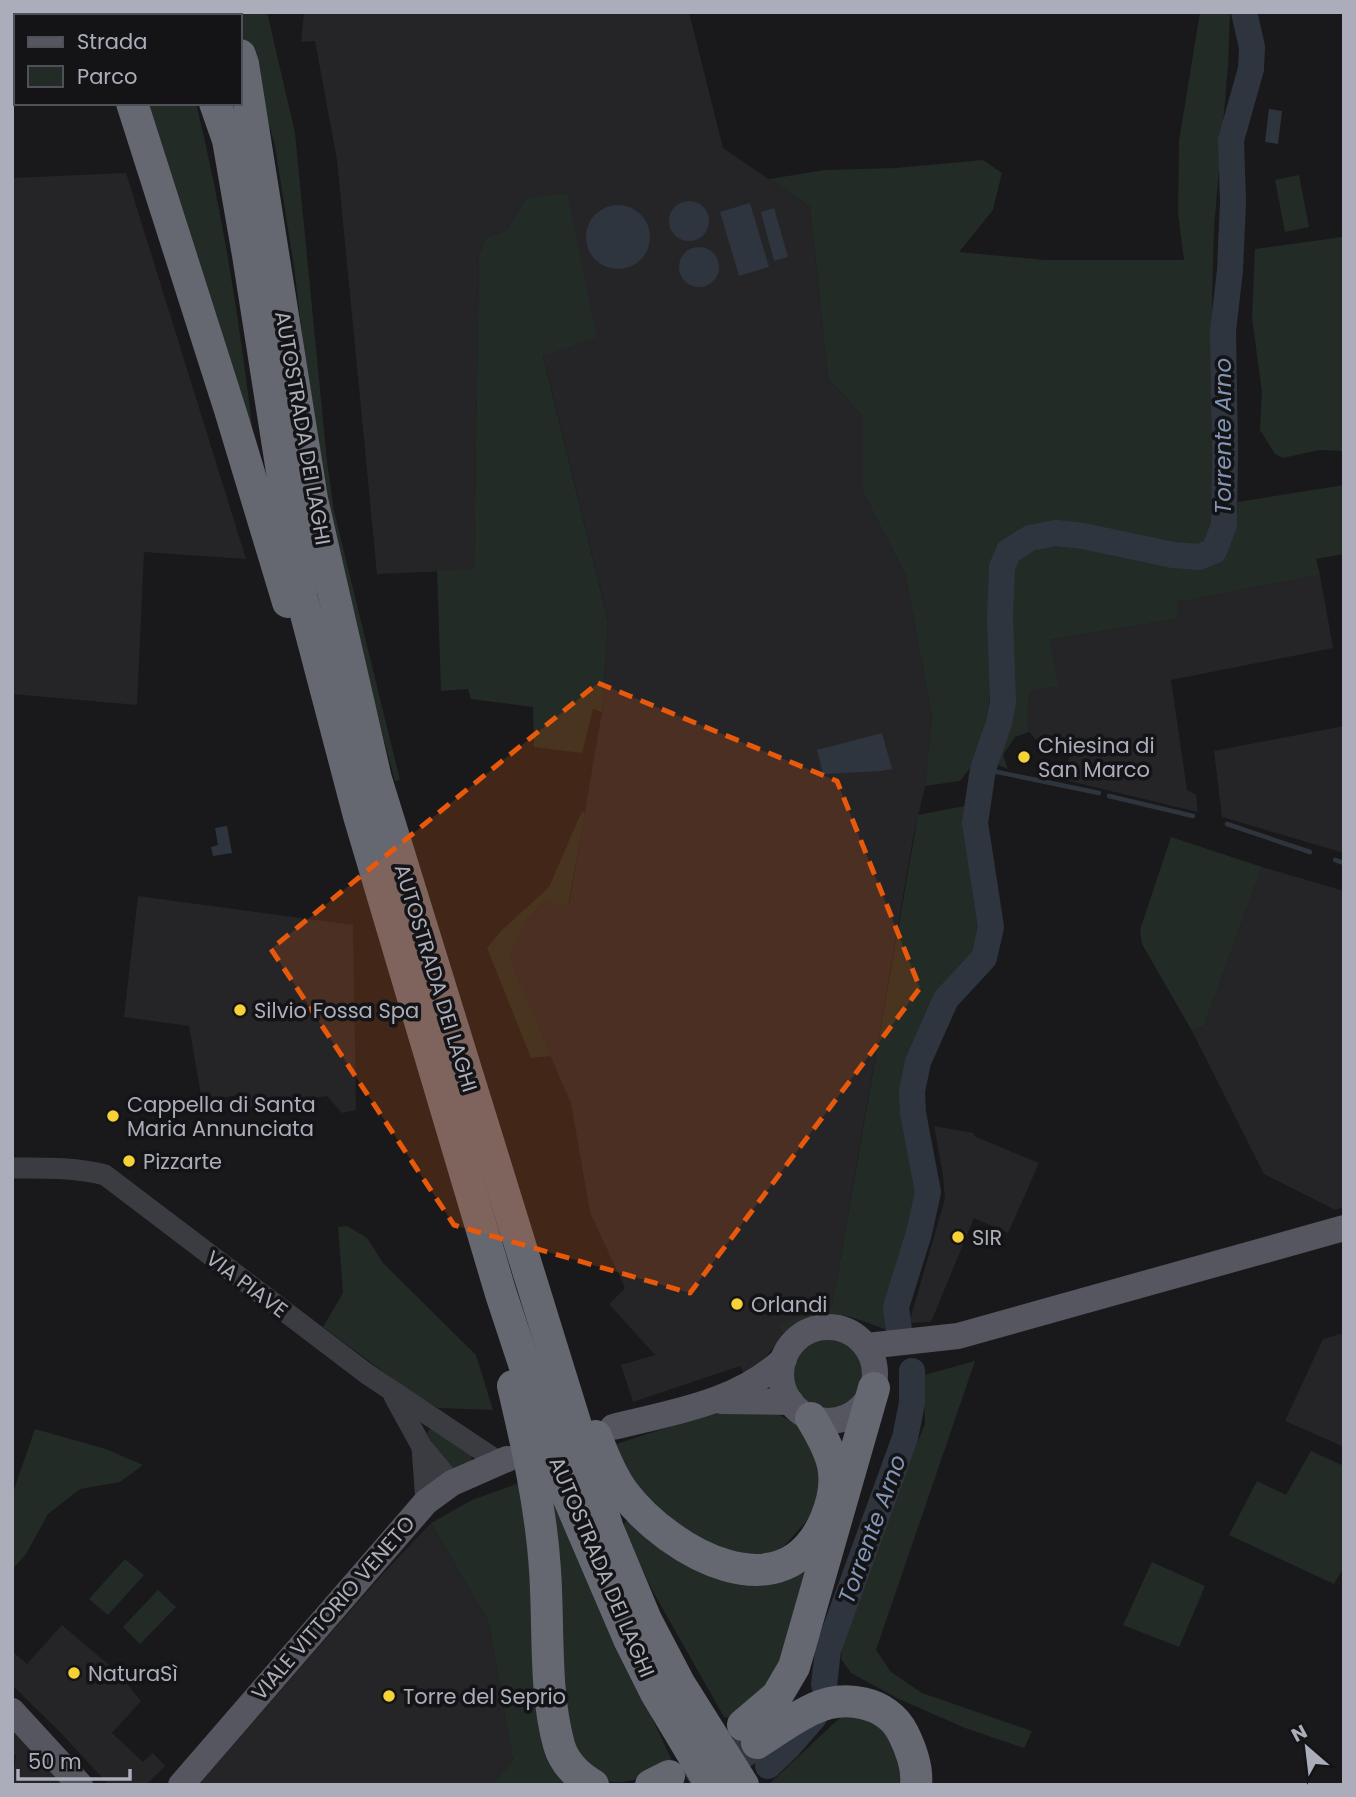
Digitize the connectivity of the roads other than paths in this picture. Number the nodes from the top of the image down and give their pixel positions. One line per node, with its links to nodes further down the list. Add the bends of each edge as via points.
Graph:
1 (242, 61): 5 (highway)
2 (242, 101): 5 (highway)
3 (133, 105): 6 (highway, via 268,543)
4 (216, 105): 6 (highway, via 228,140 248,254 302,599)
5 (254, 131): 7 (highway, AUTOSTRADA DEI LAGHI, via 312,499 376,779)
6 (359, 816): 10 (highway, AUTOSTRADA DEI LAGHI)
7 (447, 1015): 17 (highway, via 481,1094 580,1393 623,1492 643,1514 691,1551 741,1569 769,1569 795,1559 822,1528 836,1479 829,1450); 28 (highway, AUTOSTRADA DEI LAGHI, via 608,1529 646,1620 679,1683)
8 (12, 1168): 15 (street, VIA PIAVE, via 105,1175)
9 (1344, 1228): 11 (main road)
10 (501, 1294): 26 (highway, via 505,1351 534,1487 545,1568 552,1715 559,1749); 27 (highway, AUTOSTRADA DEI LAGHI, via 569,1497 629,1639)
11 (952, 1337): 12 (main road); 14 (main road, via 909,1353)
12 (867, 1346): 13 (main road, via 849,1331 816,1328 796,1340); 14 (main road, via 874,1360)
13 (784, 1359): 16 (main road, via 755,1382); 17 (main road, via 783,1386)
14 (875, 1382): 17 (main road, via 863,1407 844,1419 822,1421); 29 (highway, via 794,1667 750,1734 821,1705 864,1703 883,1710 899,1725 915,1764)
15 (391, 1391): 19 (street, VIA PIAVE); 20 (street, VIA PIAVE)
16 (713, 1401): 17 (main road); 18 (main road)
17 (801, 1410)
18 (613, 1427)
19 (422, 1447): 21 (street, VIA PIAVE); 22 (street, VIA PIAVE)
20 (503, 1461): 21 (main road, VIALE VITTORIO VENETO)
21 (452, 1483): 22 (main road, VIALE VITTORIO VENETO)
22 (426, 1502): 25 (main road, VIALE VITTORIO VENETO)
23 (12, 1711): 24 (main road)
24 (80, 1785)
25 (181, 1785)
26 (593, 1785)
27 (711, 1785)
28 (743, 1785)
29 (916, 1785)

